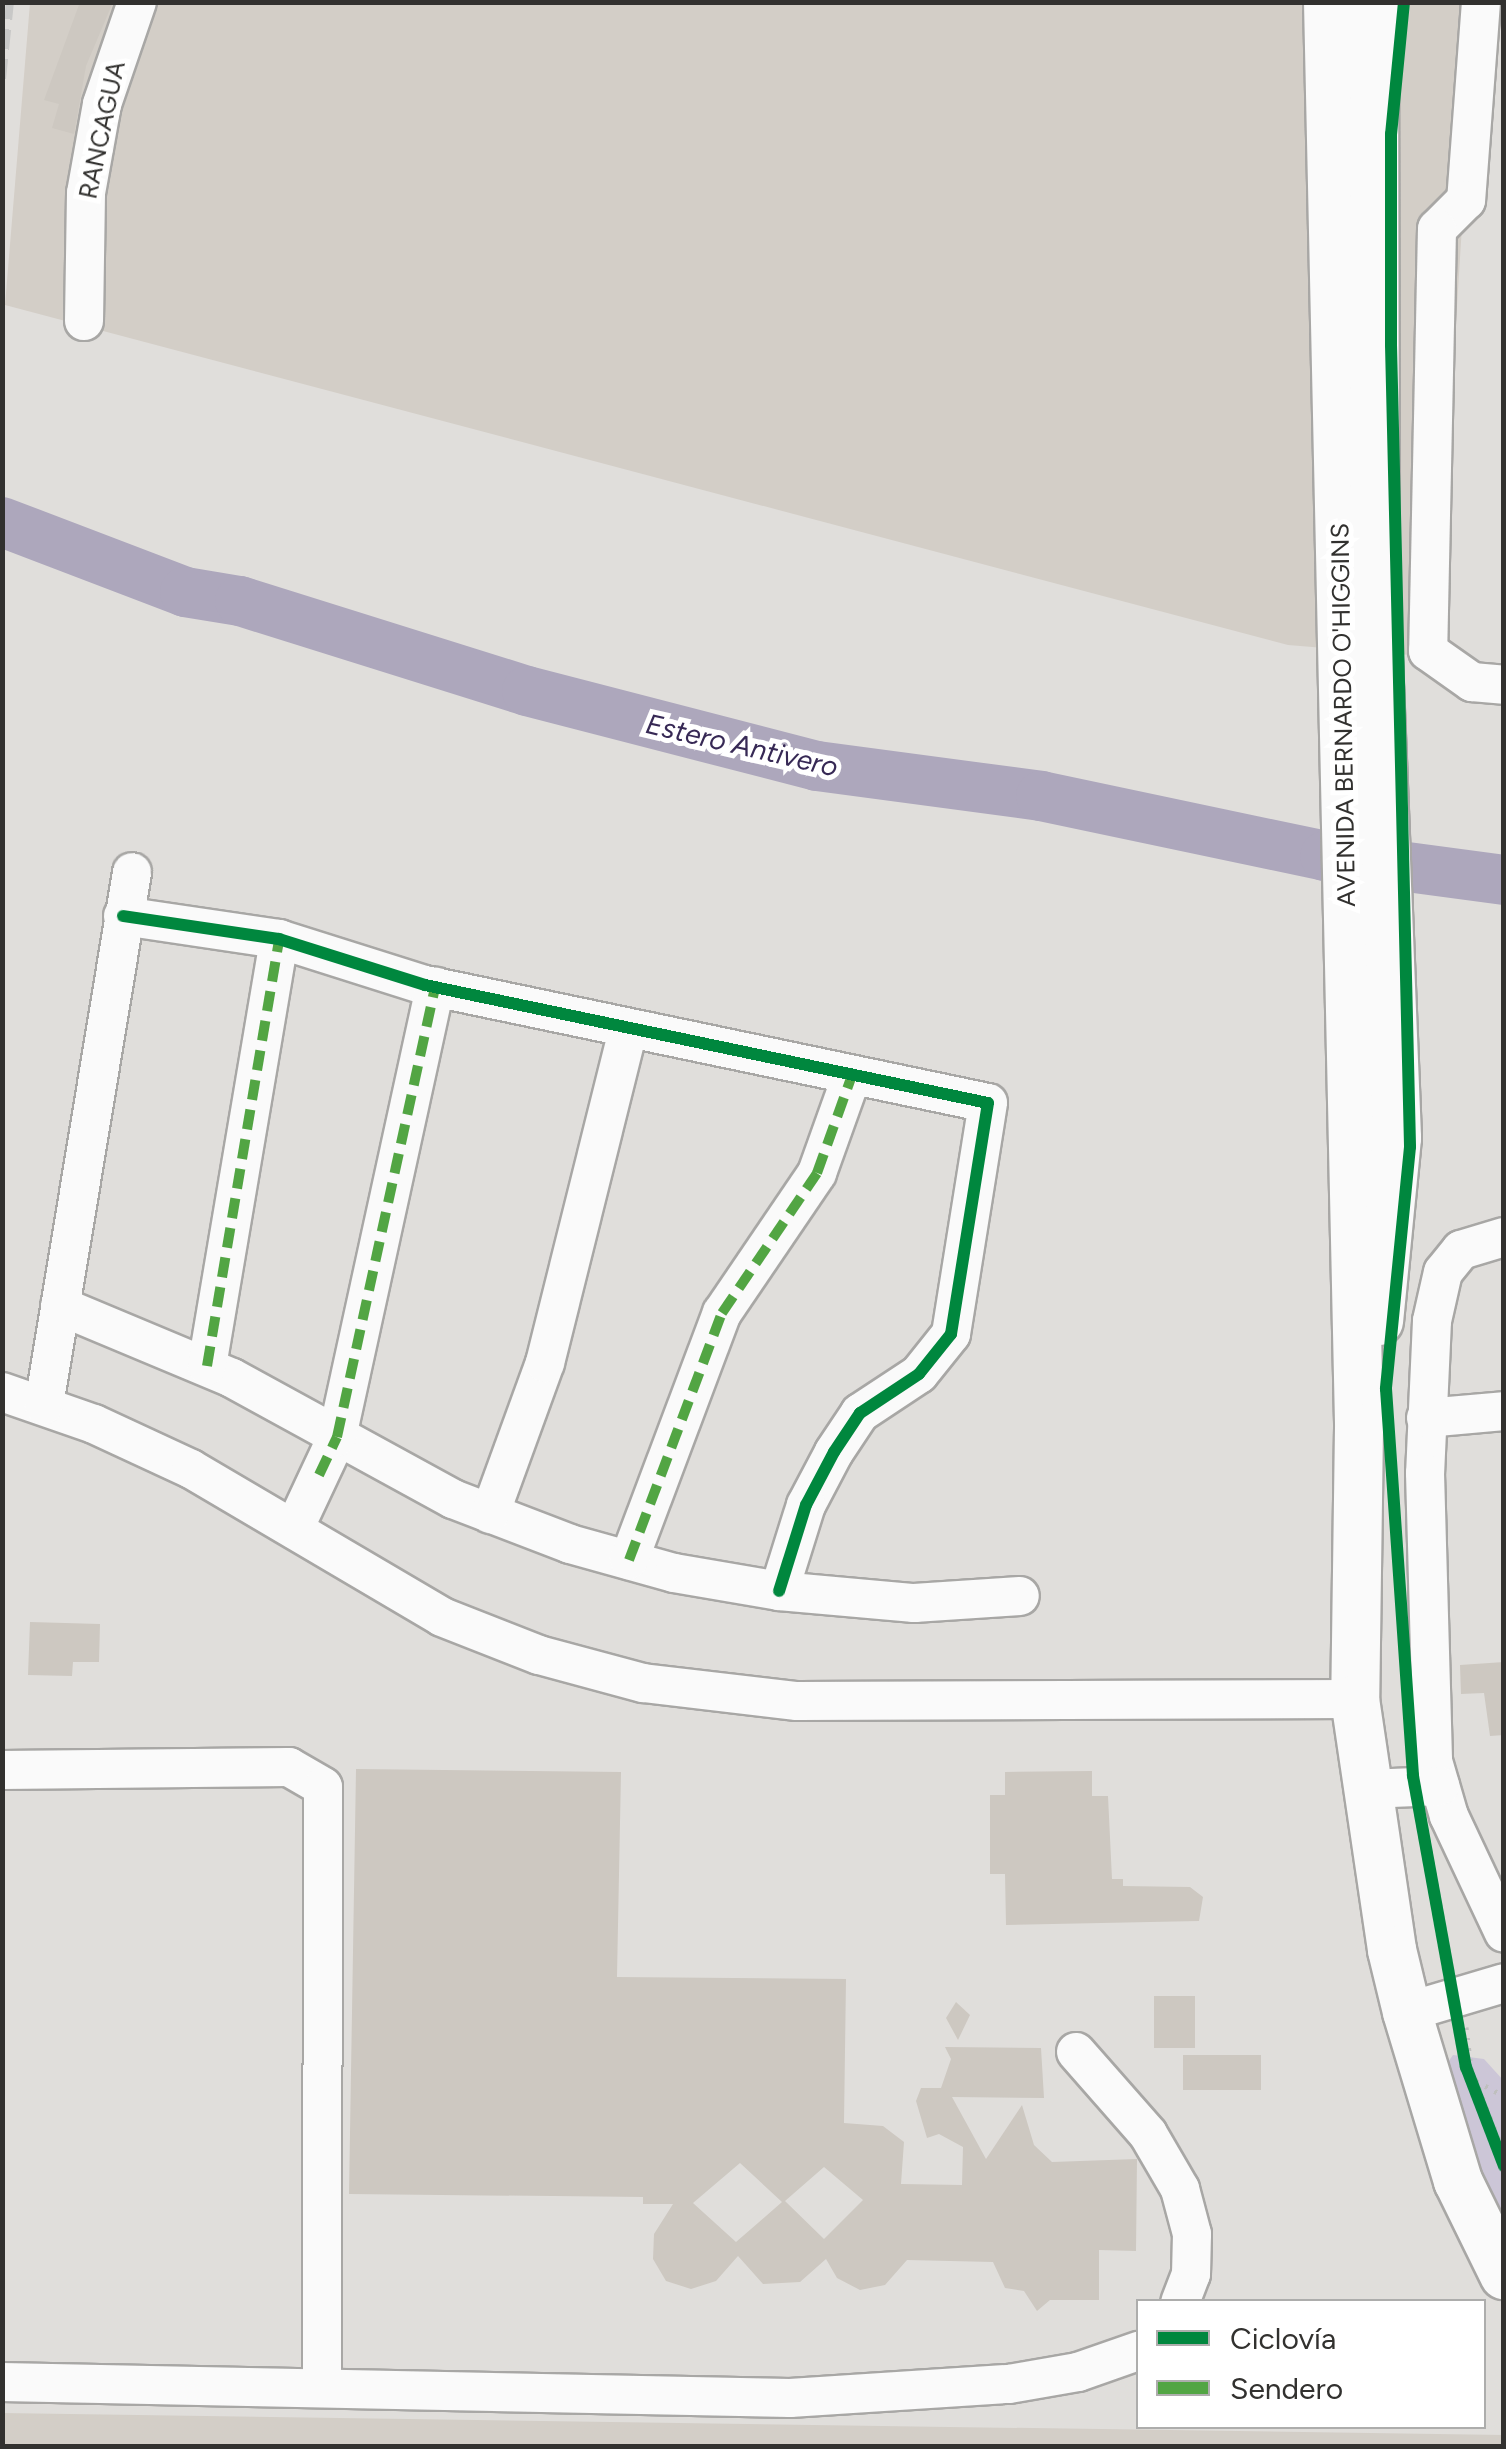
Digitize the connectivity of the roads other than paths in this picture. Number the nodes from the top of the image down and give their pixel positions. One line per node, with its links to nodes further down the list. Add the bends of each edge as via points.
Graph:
1 (137, 2): 5 (street, RANCAGUA, via 102,104 86,192)
2 (1328, 2): 6 (main road, AVENIDA BERNARDO O'HIGGINS)
3 (1482, 2): 7 (street, via 1466,200 1436,229 1428,651 1472,682)
4 (1379, 13): 6 (main road, AVENIDA BERNARDO O'HIGGINS)
5 (84, 321)
6 (1358, 588): 21 (main road, AVENIDA BERNARDO O'HIGGINS, via 1351,1143); 21 (main road, AVENIDA BERNARDO O'HIGGINS, via 1397,1138 1378,1333)
7 (1504, 685)
8 (132, 872): 9 (street)
9 (123, 916): 10 (street); 15 (street)
10 (279, 939): 11 (street); 16 (street)
11 (435, 987): 12 (street); 22 (street)
12 (628, 1030): 13 (street); 23 (street, via 544,1363)
13 (851, 1078): 25 (street, via 817,1174 722,1313); 26 (street, via 988,1102 950,1334 919,1374 860,1414 834,1452 794,1534)
14 (1504, 1237): 20 (street, via 1461,1250 1443,1272)
15 (60, 1306): 16 (street); 18 (street)
16 (207, 1366): 22 (street)
17 (2, 1392): 18 (street)
18 (44, 1404): 24 (street, via 144,1445)
19 (1504, 1412): 20 (street)
20 (1426, 1418): 30 (street, via 1433,1762)
21 (1359, 1428): 28 (main road, AVENIDA BERNARDO O'HIGGINS)
22 (337, 1437): 23 (street); 24 (street)
23 (490, 1514): 25 (street)
24 (294, 1528): 28 (street, via 398,1595 488,1637 590,1670 694,1691 797,1701)
25 (629, 1560): 26 (street)
26 (779, 1591): 27 (street, via 914,1603)
27 (1020, 1596)
28 (1356, 1698): 31 (main road, AVENIDA BERNARDO O'HIGGINS)
29 (2, 1770): 41 (street, via 289,1768 323,1787)
30 (1440, 1786): 31 (street); 32 (street)
31 (1367, 1789): 35 (main road, AVENIDA BERNARDO O'HIGGINS)
32 (1493, 1884): 33 (street)
33 (1504, 1933)
34 (1504, 1983): 35 (street)
35 (1407, 2012): 37 (main road, AVENIDA BERNARDO O'HIGGINS, via 1458,2182)
36 (1076, 2052): 38 (street, via 1148,2134 1180,2190 1192,2234 1191,2274)
37 (1504, 2275)
38 (1181, 2299)
39 (1136, 2352): 41 (street, via 1078,2372 1009,2384 790,2398)
40 (2, 2382): 41 (street)
41 (322, 2388)

